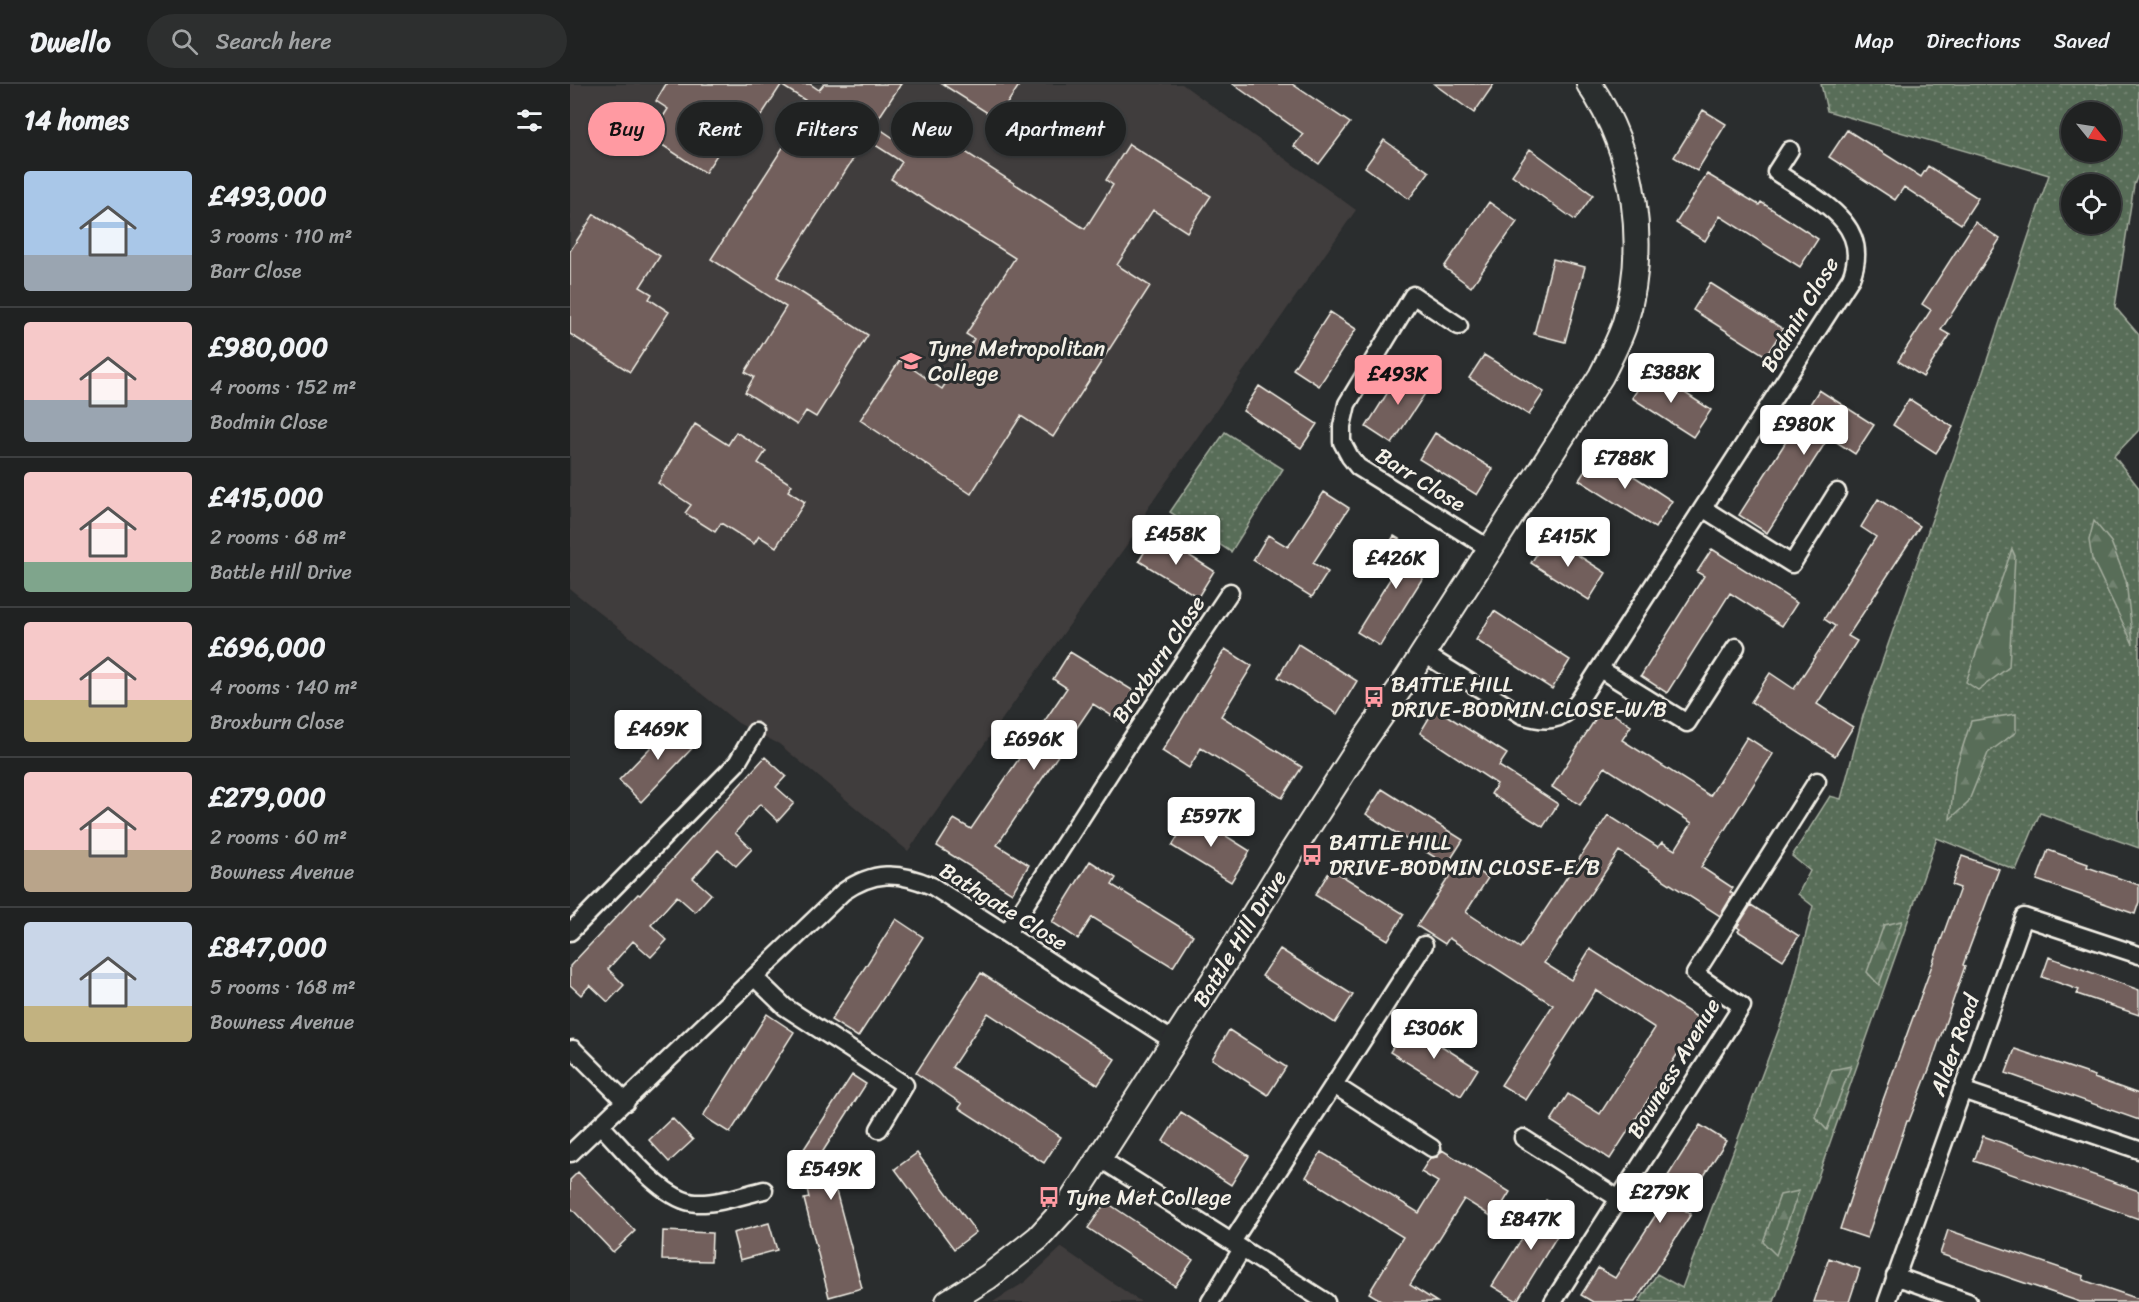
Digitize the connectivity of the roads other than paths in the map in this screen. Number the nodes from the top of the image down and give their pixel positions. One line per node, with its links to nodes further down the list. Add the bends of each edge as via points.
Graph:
1 (1589, 84): 6 (street, Battle Hill Drive, via 1617,136 1631,187 1636,240 1632,293 1624,326 1601,376)
2 (1790, 150): 5 (street, Bodmin Close, via 1776,172 1839,214 1855,238 1857,265)
3 (1459, 326): 6 (street, Barr Close, via 1413,295 1347,404 1342,442 1358,467)
4 (1837, 492): 5 (street, via 1792,564)
5 (1704, 509): 10 (street, Bodmin Close)
6 (1490, 549): 9 (street, Battle Hill Drive)
7 (1230, 592): 14 (street, Broxburn Close)
8 (1736, 646): 10 (street, via 1687,723)
9 (1423, 653): 10 (street, Bodmin Close, via 1522,715 1546,720 1569,712); 18 (street, Battle Hill Drive, via 1292,852)
10 (1600, 669)
11 (754, 732): 13 (street, via 737,763)
12 (1817, 781): 31 (street, Bowness Avenue, via 1695,974 1742,1006)
13 (570, 932)
14 (1007, 933): 17 (street, Bathgate Close, via 932,886 891,875 876,877 843,892); 18 (street, Bathgate Close)
15 (1424, 945): 20 (street)
16 (2139, 955): 21 (street, Alder Road, via 2024,917)
17 (755, 978): 22 (street, Bathgate Close); 24 (street, via 785,1007 905,1085)
18 (1175, 1042): 29 (street, Battle Hill Drive)
19 (573, 1049): 22 (street)
20 (1334, 1085): 26 (street); 32 (street)
21 (1962, 1090): 27 (street); 33 (street, Alder Road)
22 (626, 1102): 23 (street, Bathgate Close)
23 (601, 1126): 28 (street, Bathgate Close); 30 (street, via 660,1187 678,1199 710,1202)
24 (879, 1129)
25 (1523, 1138): 31 (street)
26 (1432, 1148)
27 (2139, 1150)
28 (571, 1154)
29 (1099, 1158): 32 (street); 34 (street, Battle Hill Drive, via 1070,1203 1038,1238)
30 (764, 1190)
31 (1619, 1199): 37 (street, Bowness Avenue)
32 (1237, 1245): 35 (street); 36 (street)
33 (1895, 1276): 38 (street, Alder Road); 39 (street)
34 (948, 1302)
35 (1210, 1302)
36 (1326, 1302)
37 (1553, 1302)
38 (1887, 1302)
39 (1968, 1302)

